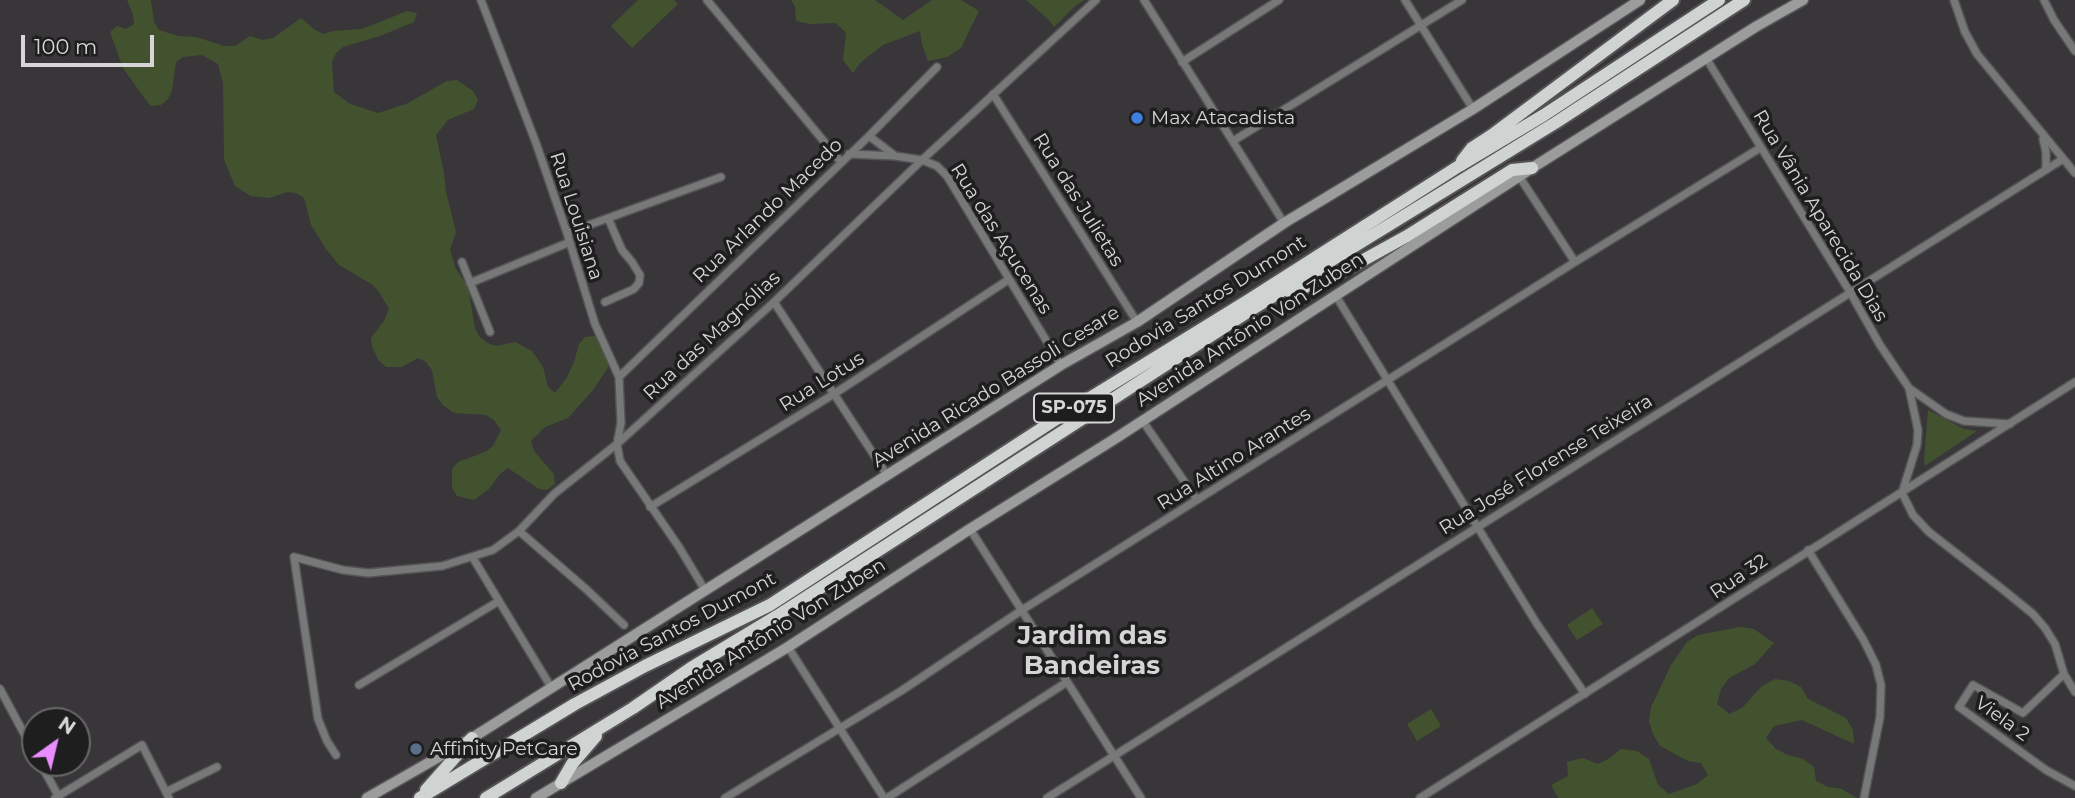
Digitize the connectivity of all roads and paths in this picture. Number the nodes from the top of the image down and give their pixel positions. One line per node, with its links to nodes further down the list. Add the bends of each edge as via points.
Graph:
1 (481, 0): 39 (street, Rua Louisiana)
2 (707, 0): 30 (street)
3 (1096, 0): 20 (street, Rua das Magnólias)
4 (1144, 0): 18 (street)
5 (1279, 0): 18 (street)
6 (1405, 0): 15 (street)
7 (1462, 0): 15 (street)
8 (1640, 0): 21 (street, Avenida Ricado Bassoli Cesare)
9 (1673, 0): 31 (highway, via 1472,148)
10 (1719, 0): 31 (highway, Rodovia Santos Dumont / SP-075)
11 (1744, 0): 49 (highway, Rodovia Santos Dumont / SP-075, via 1545,130)
12 (1803, 0): 17 (street, Avenida Antônio Von Zuben)
13 (1954, 0): 22 (street, via 1977,54)
14 (2044, 0): 16 (street)
15 (1421, 26): 21 (street); 24 (street)
16 (2075, 51)
17 (1706, 58): 25 (street, Rua Vânia Aparecida Dias); 32 (street, Avenida Antônio Von Zuben)
18 (1182, 62): 24 (street)
19 (937, 67): 23 (street, Rua Arlando Macedo)
20 (993, 94): 29 (street, Rua das Magnólias); 50 (street, Rua das Julietas)
21 (1474, 109): 38 (street, Avenida Ricado Bassoli Cesare)
22 (2040, 132): 28 (street); 33 (street)
23 (869, 136): 26 (street, Rua Arlando Macedo); 27 (street, Rua das Açucenas)
24 (1233, 141): 38 (street)
25 (1760, 148): 42 (street, Rua Altino Arantes); 45 (street, Rua Vânia Aparecida Dias)
26 (849, 154): 27 (street, Rua das Açucenas); 30 (street, Rua Arlando Macedo)
27 (895, 156): 29 (street, Rua das Açucenas)
28 (2063, 159): 33 (street, Rua José Florense Teixeira); 34 (street)
29 (922, 160): 43 (street, Rua das Açucenas, via 947,176); 48 (street, Rua das Magnólias)
30 (841, 162): 53 (street, Rua Arlando Macedo)
31 (1459, 166): 96 (highway, Rodovia Santos Dumont / SP-075, via 770,605 575,704)
32 (1532, 168): 35 (street, Avenida Antônio Von Zuben); 49 (highway, via 1512,170 1349,268)
33 (2046, 170): 45 (street, Rua José Florense Teixeira)
34 (2075, 173)
35 (1519, 176): 42 (street); 46 (street, Avenida Antônio Von Zuben)
36 (721, 177): 37 (street)
37 (608, 218): 39 (street); 47 (street, via 640,275 634,289)
38 (1284, 223): 50 (street, Avenida Ricado Bassoli Cesare)
39 (567, 233): 40 (street, Rua Louisiana)
40 (570, 243): 44 (street); 53 (street, Rua Louisiana, via 595,324)
41 (462, 262): 44 (street)
42 (1575, 262): 54 (street, Rua Altino Arantes)
43 (1008, 280): 52 (street, Rua das Açucenas); 57 (street, Rua Lotus)
44 (470, 283): 51 (street)
45 (1850, 292): 56 (street, Rua Vânia Aparecida Dias); 65 (street, Rua José Florense Teixeira)
46 (1336, 296): 54 (street); 58 (street, Avenida Antônio Von Zuben)
47 (605, 302)
48 (774, 302): 57 (street); 60 (street, Rua das Magnólias)
49 (1246, 313): 82 (highway, Rodovia Santos Dumont / SP-075)
50 (1137, 322): 52 (street, Avenida Ricado Bassoli Cesare)
51 (490, 332)
52 (1062, 365): 61 (street, Avenida Ricado Bassoli Cesare)
53 (619, 377): 60 (street, Rua Louisiana)
54 (1388, 381): 63 (street, Rua Altino Arantes); 65 (street)
55 (2075, 382): 59 (street, Rua 32)
56 (1909, 388): 59 (street, Rua Vânia Aparecida Dias, via 1964,421); 62 (street, Rua Vânia Aparecida Dias, via 1918,430)
57 (834, 394): 61 (street); 64 (street, Rua Lotus)
58 (1142, 420): 63 (street); 66 (street, Avenida Antônio Von Zuben)
59 (2010, 424): 62 (street, Rua 32)
60 (617, 444): 64 (street, via 620,461); 67 (street, Rua das Magnólias, via 554,495)
61 (887, 475): 70 (street, Avenida Ricado Bassoli Cesare)
62 (1902, 493): 68 (street, Rua 32); 75 (street, via 1929,532 2045,628)
63 (1197, 500): 72 (street, Rua Altino Arantes)
64 (650, 507): 70 (street)
65 (1477, 526): 81 (street); 87 (street, Rua José Florense Teixeira)
66 (970, 529): 72 (street); 74 (street, Avenida Antônio Von Zuben)
67 (519, 531): 69 (street, Rua das Magnólias); 73 (street)
68 (1808, 550): 81 (street, Rua 32); 103 (street, via 1863,639 1881,685 1881,717)
69 (473, 558): 71 (street); 86 (street, Rua das Magnólias, via 442,566 368,573 294,557 318,719)
70 (705, 590): 78 (street, Avenida Ricado Bassoli Cesare)
71 (499, 601): 77 (street); 78 (street)
72 (1022, 610): 76 (street); 84 (street, Rua Altino Arantes)
73 (624, 625)
74 (788, 647): 84 (street); 90 (street, Avenida Antônio Von Zuben)
75 (2064, 674): 80 (street); 91 (street, Viela 2, via 2023,713 1973,685 1959,707)
76 (1067, 682): 87 (street); 99 (street)
77 (359, 685)
78 (551, 687): 85 (street, Avenida Ricado Bassoli Cesare)
79 (0, 689): 83 (street)
80 (2075, 692)
81 (1585, 694): 102 (street, Rua 32)
82 (619, 717): 90 (highway, via 585,748); 97 (highway, Rodovia Santos Dumont / SP-075)
83 (21, 728)
84 (838, 729): 98 (street, Rua Altino Arantes); 99 (street)
85 (472, 738): 95 (street, Avenida Ricado Bassoli Cesare); 96 (highway)
86 (336, 755)
87 (1114, 756): 100 (street, Rua José Florense Teixeira); 101 (street)
88 (217, 767): 92 (street)
89 (47, 777): 93 (street)
90 (561, 783): 94 (street, Avenida Antônio Von Zuben)
91 (2075, 786)
92 (168, 795): 93 (street, via 142,745)
93 (58, 797)
94 (541, 797)
95 (367, 798)
96 (418, 798)
97 (486, 798)
98 (725, 798)
99 (885, 798)
100 (1048, 798)
101 (1141, 798)
102 (1420, 798)
103 (1864, 798)

